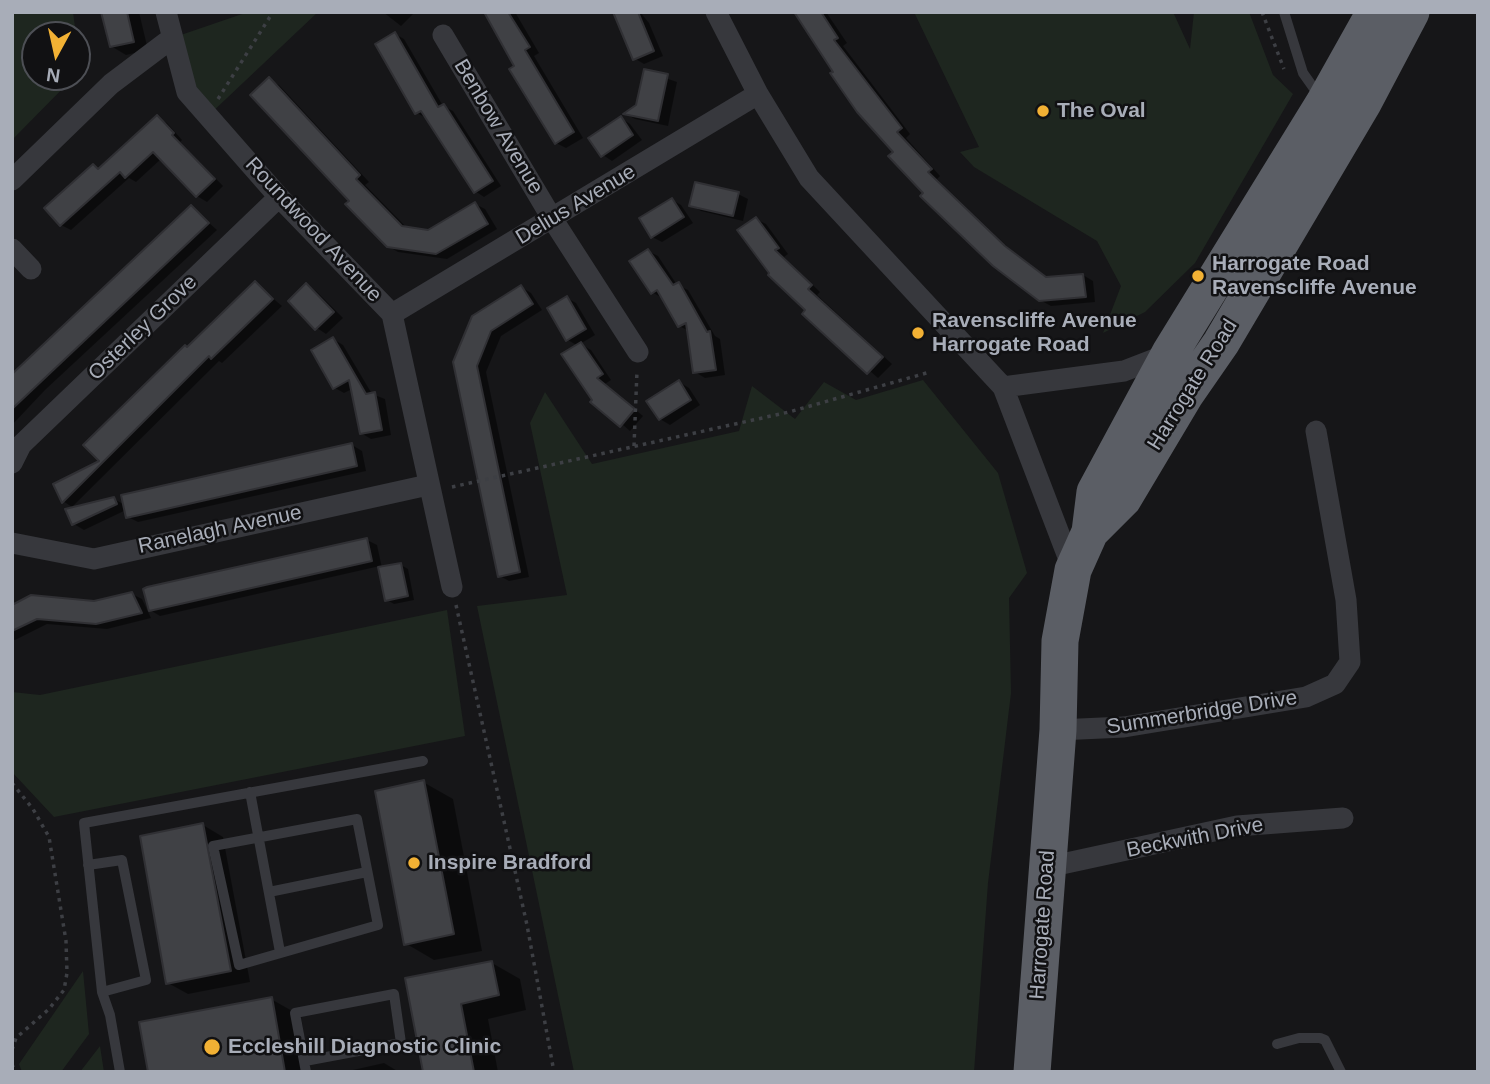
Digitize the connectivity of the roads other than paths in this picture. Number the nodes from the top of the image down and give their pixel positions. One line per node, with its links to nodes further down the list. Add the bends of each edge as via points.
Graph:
1 (166, 12): 7 (street, Roundwood Avenue)
2 (716, 12): 8 (street)
3 (1284, 12): 9 (lane, via 1303,73)
4 (1375, 12): 9 (highway, Harrogate Road)
5 (1411, 12): 16 (highway, Harrogate Road, via 1363,103)
6 (443, 35): 12 (street, Benbow Avenue)
7 (172, 38): 10 (street, via 111,84); 11 (street, Roundwood Avenue, via 187,92)
8 (758, 94): 12 (street, Delius Avenue); 19 (street, via 809,177)
9 (1324, 103): 18 (highway, Harrogate Road)
10 (12, 180)
11 (279, 197): 15 (street, Roundwood Avenue); 21 (street, Osterley Grove, via 21,445)
12 (554, 220): 15 (street, Delius Avenue); 17 (street, Benbow Avenue)
13 (12, 249): 14 (street)
14 (31, 269)
15 (392, 314): 22 (street, Roundwood Avenue)
16 (1221, 343): 18 (street); 23 (highway, Harrogate Road, via 1123,499)
17 (638, 352)
18 (1170, 353): 19 (street, via 1124,370); 23 (highway, Harrogate Road, via 1095,492)
19 (1003, 387): 25 (street)
20 (1316, 431): 27 (street, Summerbridge Drive, via 1346,600 1350,662 1335,684 1306,697 1124,727)
21 (12, 463)
22 (429, 488): 24 (street, Ranelagh Avenue, via 94,559); 26 (street, Roundwood Avenue)
23 (1090, 532): 25 (highway, Harrogate Road)
24 (12, 543)
25 (1073, 570): 27 (highway, Harrogate Road, via 1060,641)
26 (452, 587)
27 (1058, 730): 33 (highway, Harrogate Road)
28 (424, 761): 29 (lane)
29 (250, 792): 31 (lane); 32 (lane, via 83,823)
30 (1343, 818): 33 (street, Beckwith Drive, via 1237,826)
31 (258, 838): 34 (lane, via 357,819); 35 (lane); 36 (lane, via 214,846 239,965)
32 (88, 865): 37 (lane); 37 (lane, via 122,860 146,980)
33 (1048, 867): 41 (highway, Harrogate Road)
34 (367, 872): 35 (lane); 36 (lane, via 377,925)
35 (269, 892): 36 (lane)
36 (280, 952)
37 (102, 992): 40 (lane)
38 (1277, 1044): 42 (lane, via 1299,1038 1325,1040)
39 (306, 1066): 39 (lane, via 401,1043 394,993 295,1013)
40 (120, 1072)
41 (1032, 1072)
42 (1341, 1072)

